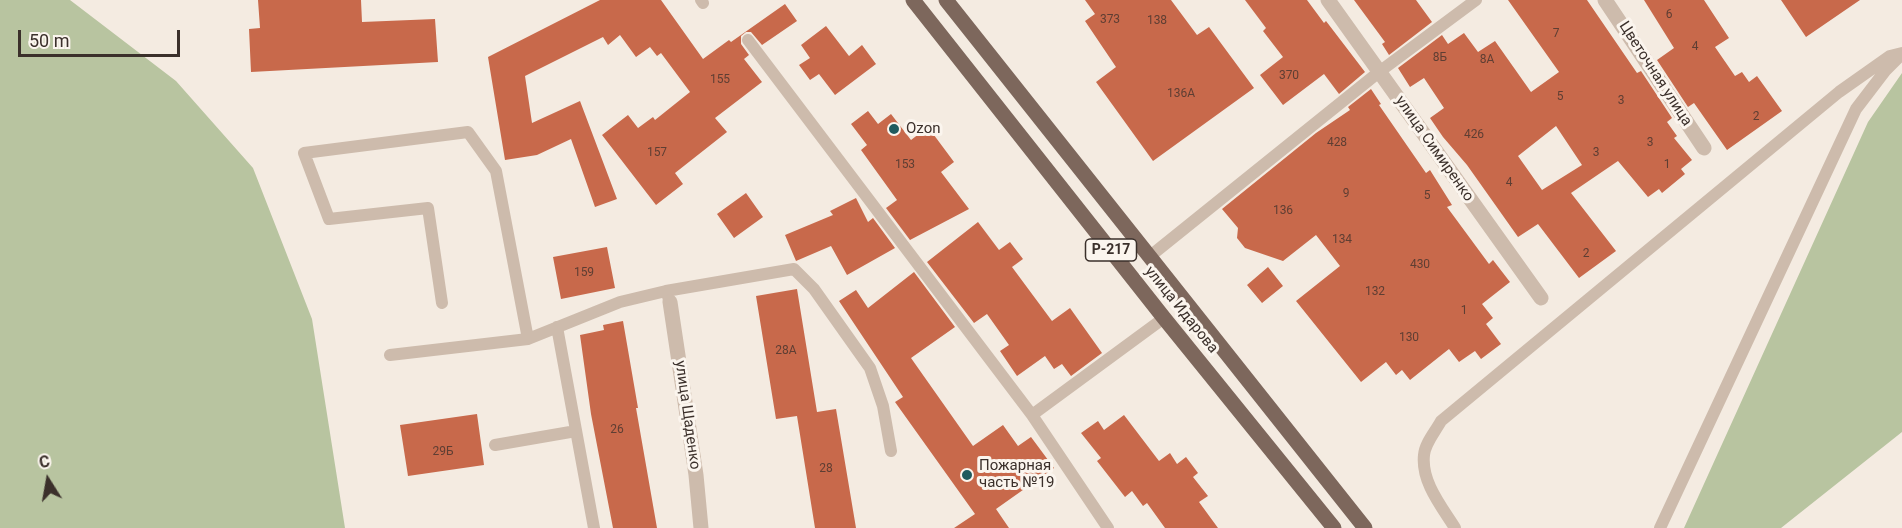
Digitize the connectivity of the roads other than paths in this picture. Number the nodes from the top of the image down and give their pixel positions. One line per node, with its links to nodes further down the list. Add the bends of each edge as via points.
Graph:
1 (913, 0): 14 (main road, улица Идарова / Р-217)
2 (946, 0): 10 (main road, улица Идарова / Р-217)
3 (1328, 0): 8 (street, улица Симиренко)
4 (1476, 0): 8 (lane)
5 (1605, 0): 9 (street, Цветочная улица)
6 (748, 40): 18 (lane)
7 (1902, 53): 27 (lane, via 1882,61 1839,92 1441,422 1428,443 1424,463 1433,494); 28 (lane, via 1856,109)
8 (1379, 72): 10 (lane); 12 (street, улица Симиренко)
9 (1704, 148)
10 (1149, 257): 26 (main road, улица Идарова / Р-217)
11 (668, 296): 15 (lane, via 620,302); 21 (lane, via 794,269 814,289 870,368 883,406); 23 (street, улица Щаденко)
12 (1541, 298)
13 (442, 303): 16 (lane, via 428,208 329,219 304,153 468,132 496,171)
14 (1164, 318): 18 (lane); 25 (main road, улица Идарова / Р-217)
15 (557, 327): 16 (lane); 19 (lane)
16 (528, 339): 17 (lane)
17 (390, 355)
18 (1032, 415): 24 (lane)
19 (576, 431): 20 (lane); 22 (lane)
20 (495, 445)
21 (891, 451)
22 (594, 528)
23 (701, 528)
24 (1108, 528)
25 (1334, 528)
26 (1365, 528)
27 (1455, 528)
28 (1660, 528)

